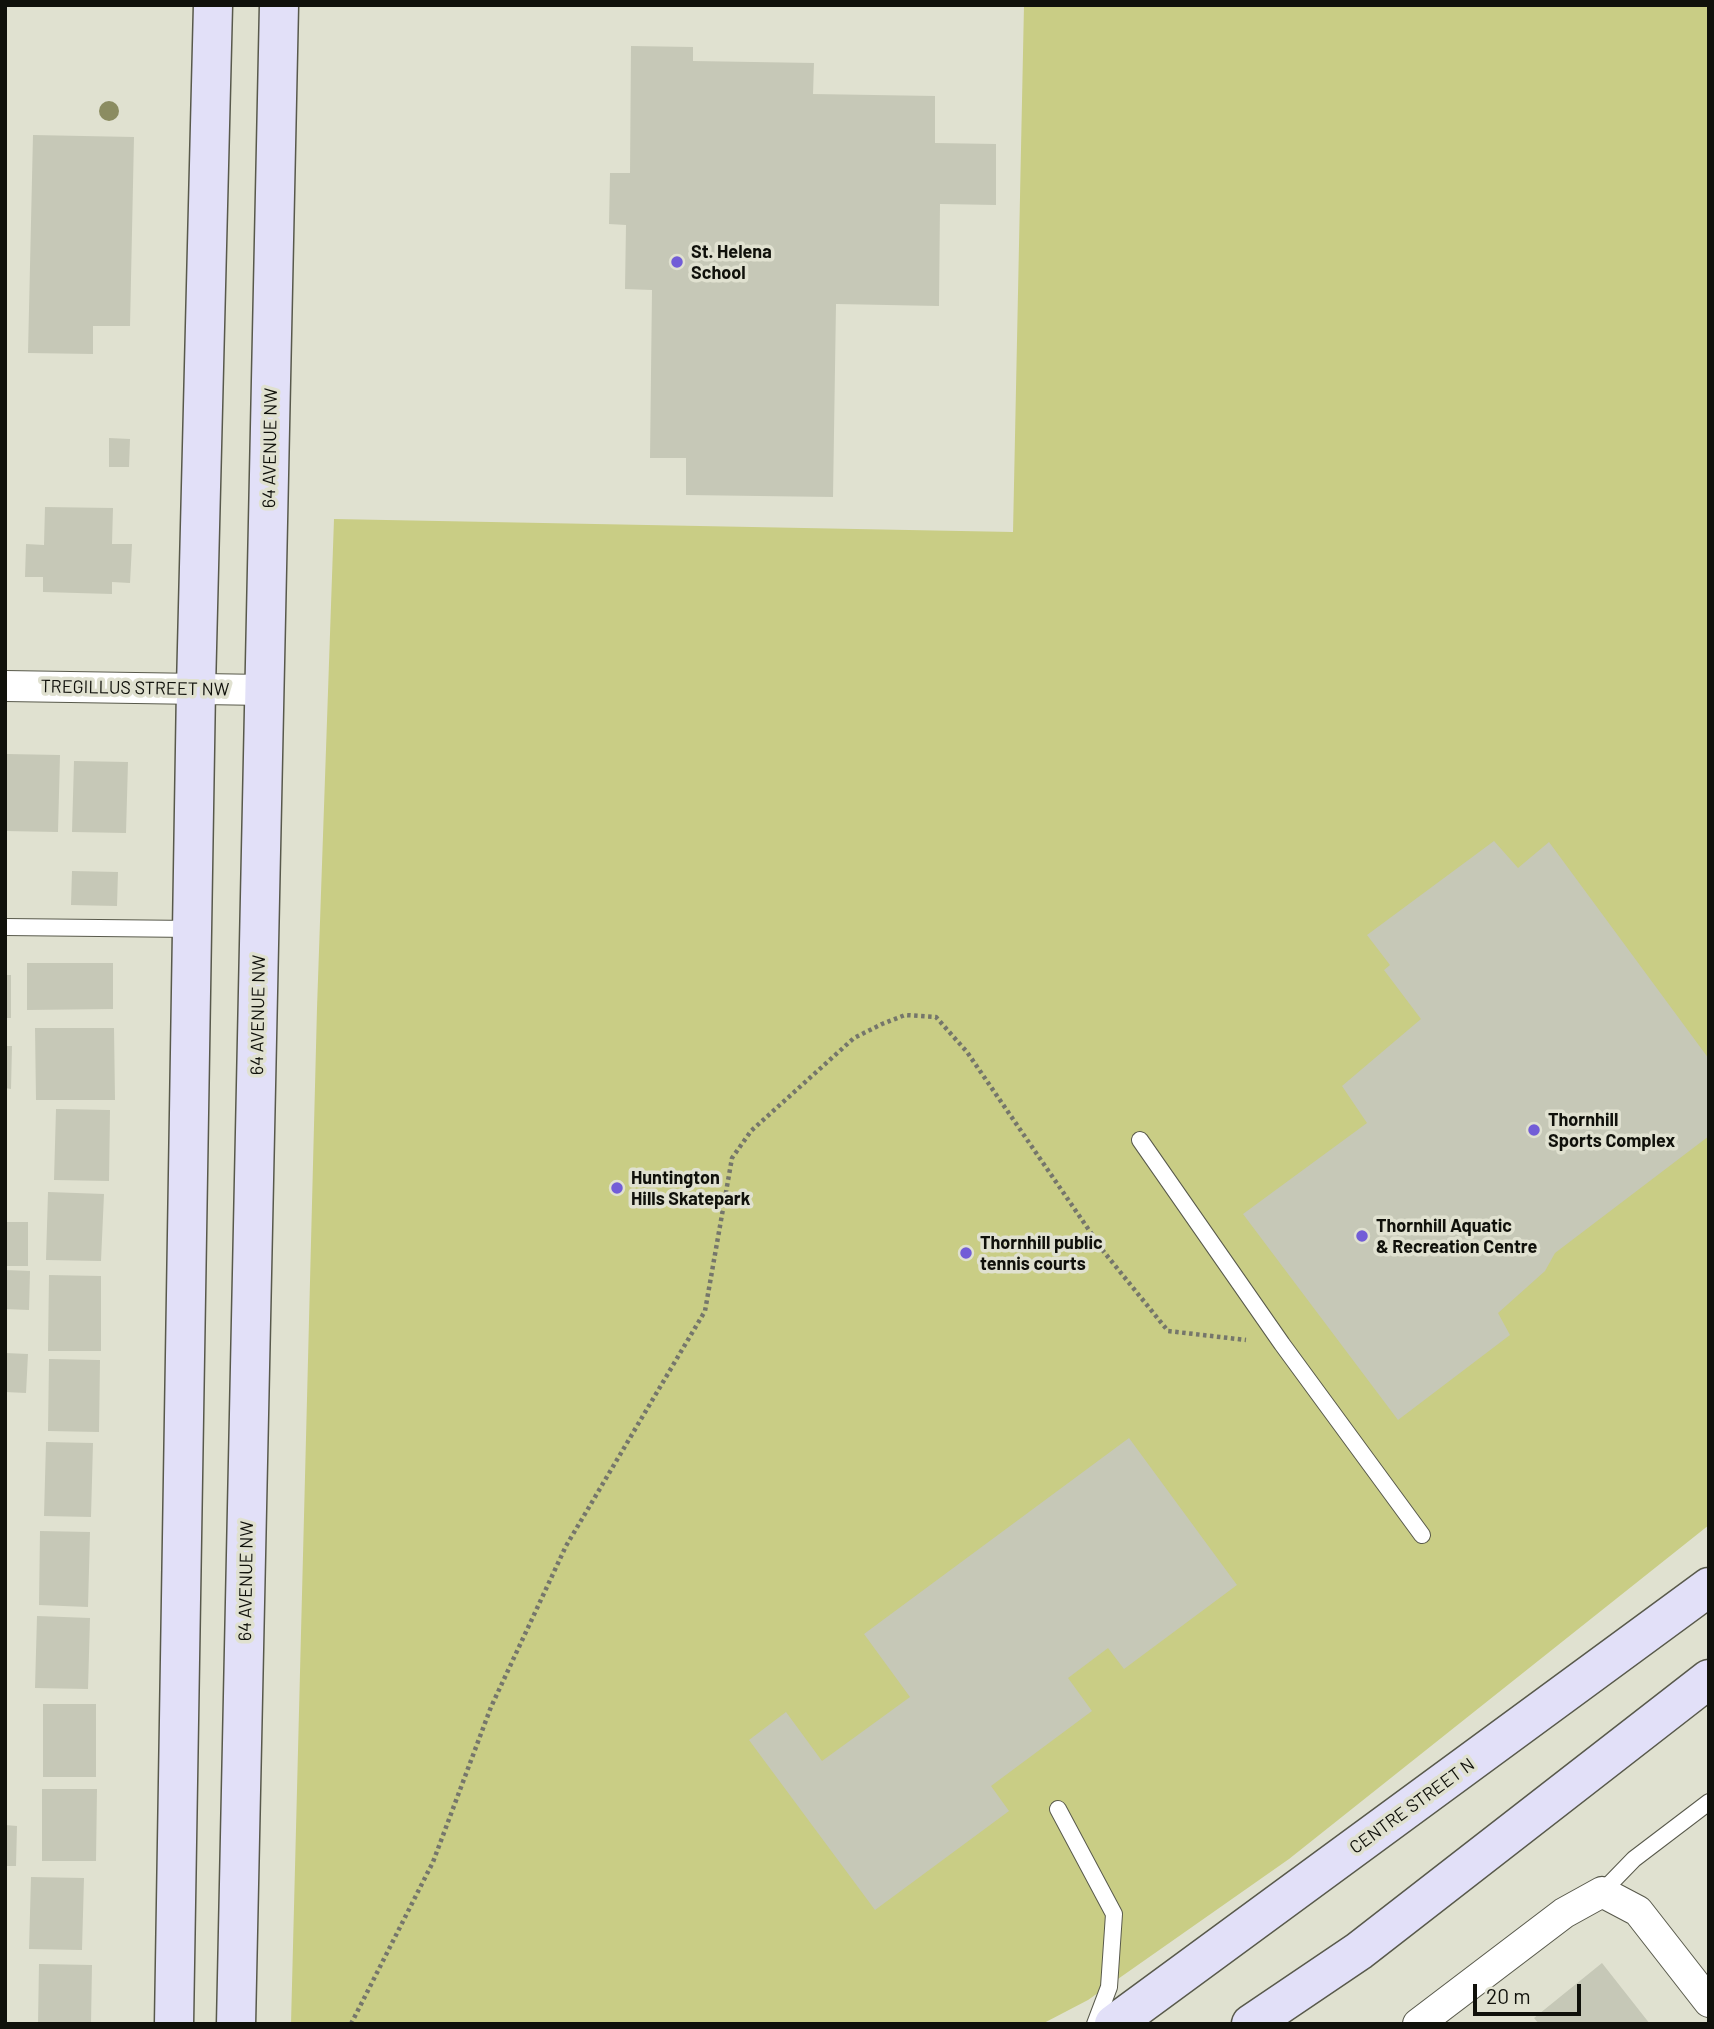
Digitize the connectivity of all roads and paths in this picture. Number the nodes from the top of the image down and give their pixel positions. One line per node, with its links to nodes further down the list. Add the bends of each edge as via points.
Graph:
1 (213, 5): 4 (main road)
2 (279, 5): 5 (main road, 64 AVENUE NW)
3 (5, 686): 4 (street, TREGILLUS STREET NW)
4 (196, 688): 5 (street, TREGILLUS STREET NW); 7 (main road)
5 (265, 690): 18 (main road, 64 AVENUE NW)
6 (5, 927): 7 (lane)
7 (193, 929): 17 (main road)
8 (1140, 1140): 9 (lane)
9 (1282, 1344): 10 (lane); 19 (path, via 1168,1331 1104,1252 967,1052 936,1017 905,1015 853,1038 751,1131 732,1158 705,1311 566,1546 491,1707 433,1862)
10 (1422, 1535)
11 (1709, 1587): 21 (main road, CENTRE STREET N)
12 (1709, 1679): 22 (main road, via 1359,1951)
13 (1709, 1802): 15 (lane, via 1630,1863)
14 (1058, 1809): 20 (lane, via 1114,1914 1109,1987)
15 (1602, 1892): 16 (street, via 1638,1911); 23 (street, via 1564,1913)
16 (1709, 2002)
17 (174, 2024)
18 (236, 2024)
19 (351, 2024)
20 (1095, 2024)
21 (1114, 2024)
22 (1251, 2024)
23 (1418, 2024)

